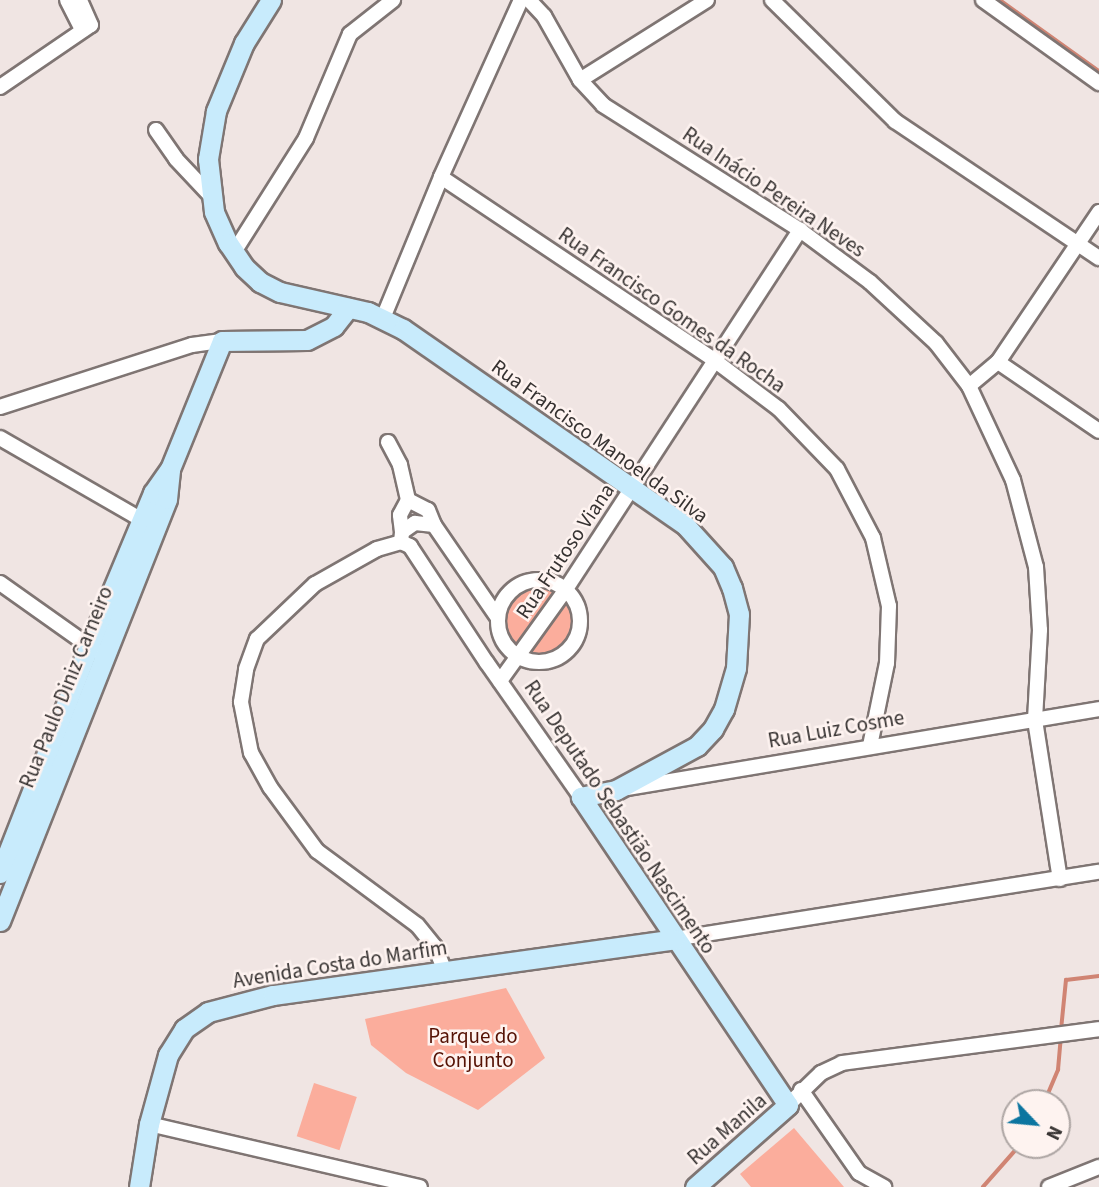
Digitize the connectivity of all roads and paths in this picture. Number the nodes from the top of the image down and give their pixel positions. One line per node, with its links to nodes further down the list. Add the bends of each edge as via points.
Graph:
1 (67, 0): 10 (street)
2 (80, 0): 10 (street)
3 (271, 0): 16 (street, Rua Francisco Manoel da Silva, via 244,43 216,110 208,159)
4 (393, 0): 20 (street, via 349,34 306,138)
5 (522, 0): 15 (street)
6 (529, 0): 11 (street, Rua Inácio Pereira Neves, via 544,16)
7 (707, 0): 11 (street)
8 (772, 0): 19 (street, via 895,121)
9 (983, 0): 12 (street)
10 (87, 27): 13 (street)
11 (580, 80): 18 (street, Rua Inácio Pereira Neves, via 603,105)
12 (1099, 83)
13 (0, 87)
14 (156, 130): 16 (street)
15 (441, 177): 23 (street); 25 (street, Rua Francisco Gomes da Rocha)
16 (210, 195): 20 (street, Rua Francisco Manoel da Silva)
17 (1099, 212): 19 (street)
18 (800, 230): 25 (street, Rua Frutoso Viana); 27 (street, Rua Inácio Pereira Neves, via 870,282 936,342)
19 (1077, 244): 21 (street); 26 (street)
20 (234, 252): 22 (street, Rua Francisco Manoel da Silva, via 260,282 279,292)
21 (1099, 258)
22 (348, 308): 23 (street, Rua Francisco Manoel da Silva); 24 (street, via 334,326 307,340)
23 (383, 318): 32 (street, Rua Francisco Manoel da Silva)
24 (222, 341): 28 (street, via 183,348); 34 (street, Rua Paulo Diniz Carneiro, via 170,469 153,493)
25 (714, 360): 32 (street, Rua Frutoso Viana); 45 (street, Rua Francisco Gomes da Rocha, via 779,409 837,469 873,538 889,606 887,663)
26 (998, 362): 27 (street); 29 (street)
27 (969, 386): 44 (street, Rua Inácio Pereira Neves, via 1013,480 1036,567 1040,630)
28 (0, 407)
29 (1099, 431)
30 (0, 438): 34 (street)
31 (388, 442): 33 (street, via 400,466)
32 (632, 489): 38 (street, Rua Frutoso Viana); 46 (street, Rua Francisco Manoel da Silva, via 686,526 723,567 739,614 739,646 731,691 713,729 697,746)
33 (408, 500): 35 (street, via 428,510); 36 (street, via 400,515)
34 (148, 523): 40 (street, Rua Paulo Diniz Carneiro)
35 (433, 525): 36 (street, via 415,523); 39 (street)
36 (402, 537): 42 (street, Rua Deputado Sebastião Nascimento); 54 (street, via 315,584 257,639 243,691 243,725 257,765 308,841 417,925 435,947)
37 (0, 583): 40 (street)
38 (566, 589): 39 (street, via 553,581 534,579 516,586 503,600); 41 (street, Rua Frutoso Viana); 41 (street, via 578,607 580,625 573,643 552,660)
39 (498, 618): 41 (street, via 508,647)
40 (96, 651): 48 (street, Rua Paulo Diniz Carneiro)
41 (519, 658): 42 (street, Rua Frutoso Viana)
42 (500, 681): 47 (street, Rua Deputado Sebastião Nascimento)
43 (1099, 709): 44 (street, Rua Luiz Cosme)
44 (1035, 720): 45 (street, Rua Luiz Cosme); 51 (street, Rua Inácio Pereira Neves)
45 (870, 746): 46 (street, Rua Luiz Cosme)
46 (616, 790): 47 (street, Rua Luiz Cosme)
47 (581, 797): 53 (street, Rua Deputado Sebastião Nascimento)
48 (15, 855): 50 (street, Rua Paulo Diniz Carneiro); 52 (street, Rua Paulo Diniz Carneiro)
49 (1099, 872): 51 (street)
50 (0, 873)
51 (1060, 879): 53 (street)
52 (0, 921)
53 (674, 939): 54 (street, Avenida Costa do Marfim); 56 (street, Rua Deputado Sebastião Nascimento)
54 (444, 970): 57 (street, Avenida Costa do Marfim, via 273,995 208,1012 184,1029 168,1055)
55 (1099, 1029): 56 (street, via 842,1063 821,1073)
56 (795, 1097): 61 (street, Rua Manila); 62 (street, via 859,1173)
57 (149, 1124): 59 (street, Avenida Costa do Marfim); 60 (street)
58 (1099, 1167): 63 (street)
59 (139, 1187)
60 (420, 1187)
61 (695, 1187)
62 (884, 1187)
63 (1049, 1187)

